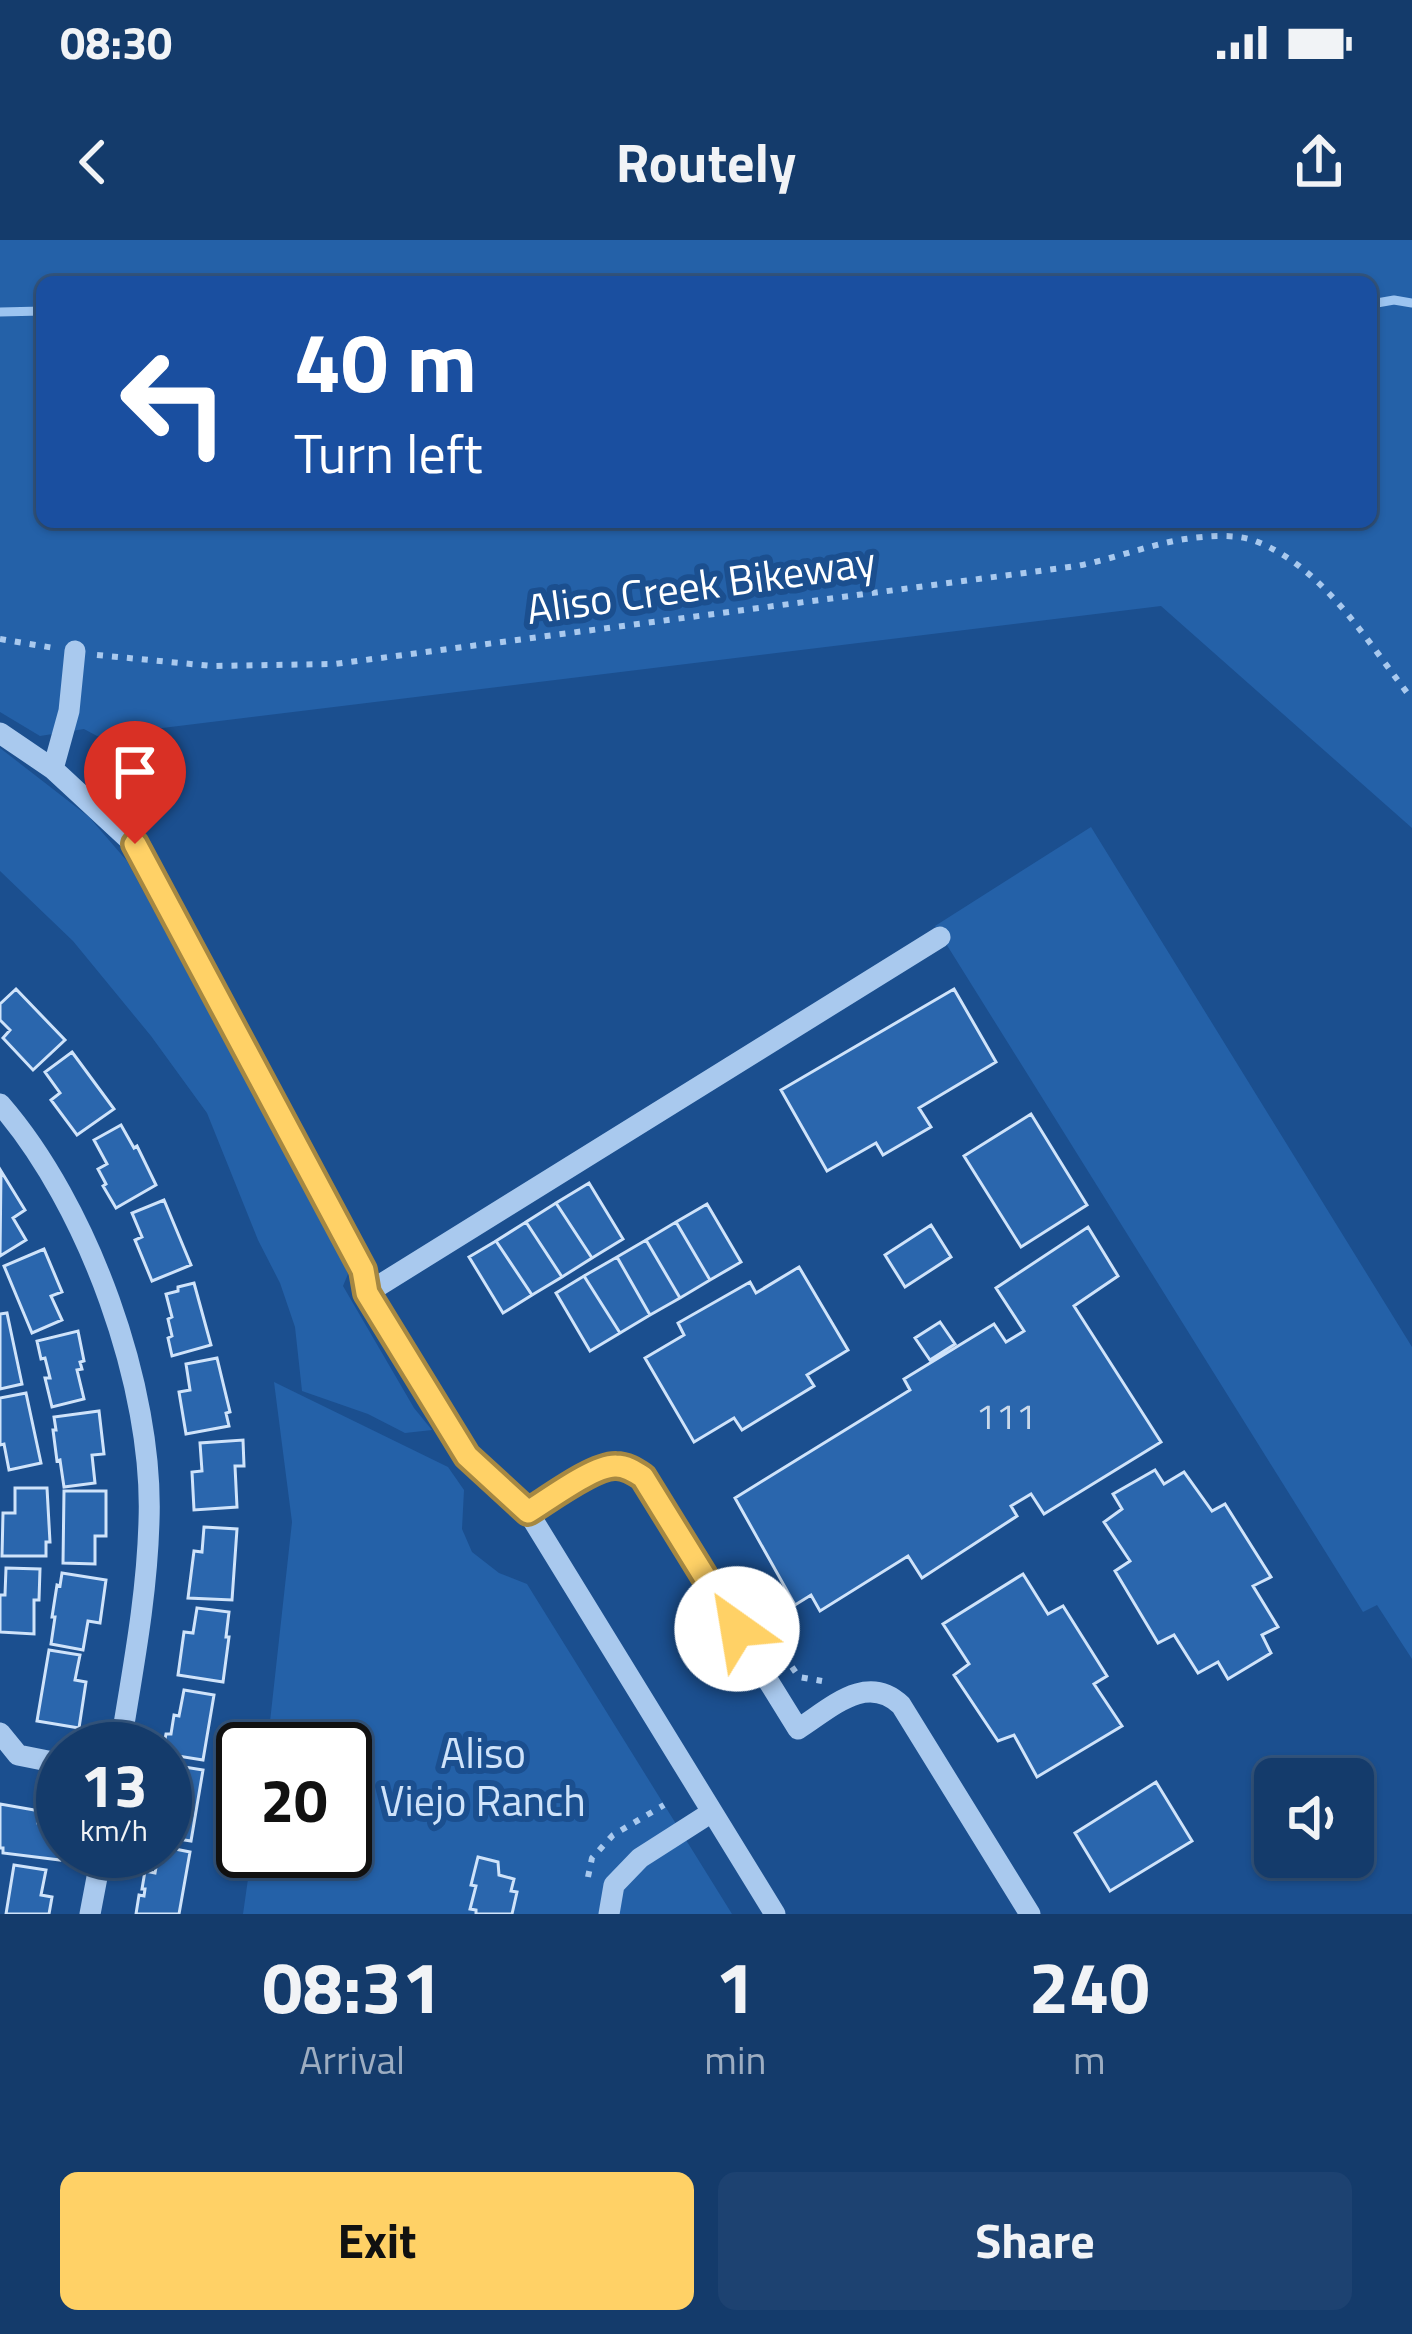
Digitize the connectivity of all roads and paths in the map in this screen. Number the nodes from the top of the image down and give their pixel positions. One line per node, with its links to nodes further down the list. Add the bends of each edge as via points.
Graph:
1 (0, 639): 2 (path, Aliso Creek Bikeway)
2 (75, 651): 3 (path, Aliso Creek Bikeway, via 212,666 335,664 1077,566 1218,536 1255,540 1296,563); 5 (street)
3 (1412, 699)
4 (0, 733): 5 (street)
5 (53, 770): 8 (street, via 135,844 363,1270)
6 (940, 937): 8 (street)
7 (0, 1104): 12 (street, via 55,1182 94,1258 142,1418 149,1517)
8 (367, 1293): 9 (street, via 467,1456)
9 (528, 1512): 15 (street); 20 (street, via 604,1467 643,1477 798,1729 862,1690 891,1696)
10 (789, 1663): 11 (path, via 800,1677)
11 (836, 1676)
12 (124, 1722)
13 (0, 1733): 14 (street, via 18,1755)
14 (36, 1759)
15 (712, 1812): 18 (street, via 640,1858 614,1886); 19 (street)
16 (97, 1878): 17 (street)
17 (90, 1914)
18 (609, 1914)
19 (775, 1914)
20 (1030, 1914)

